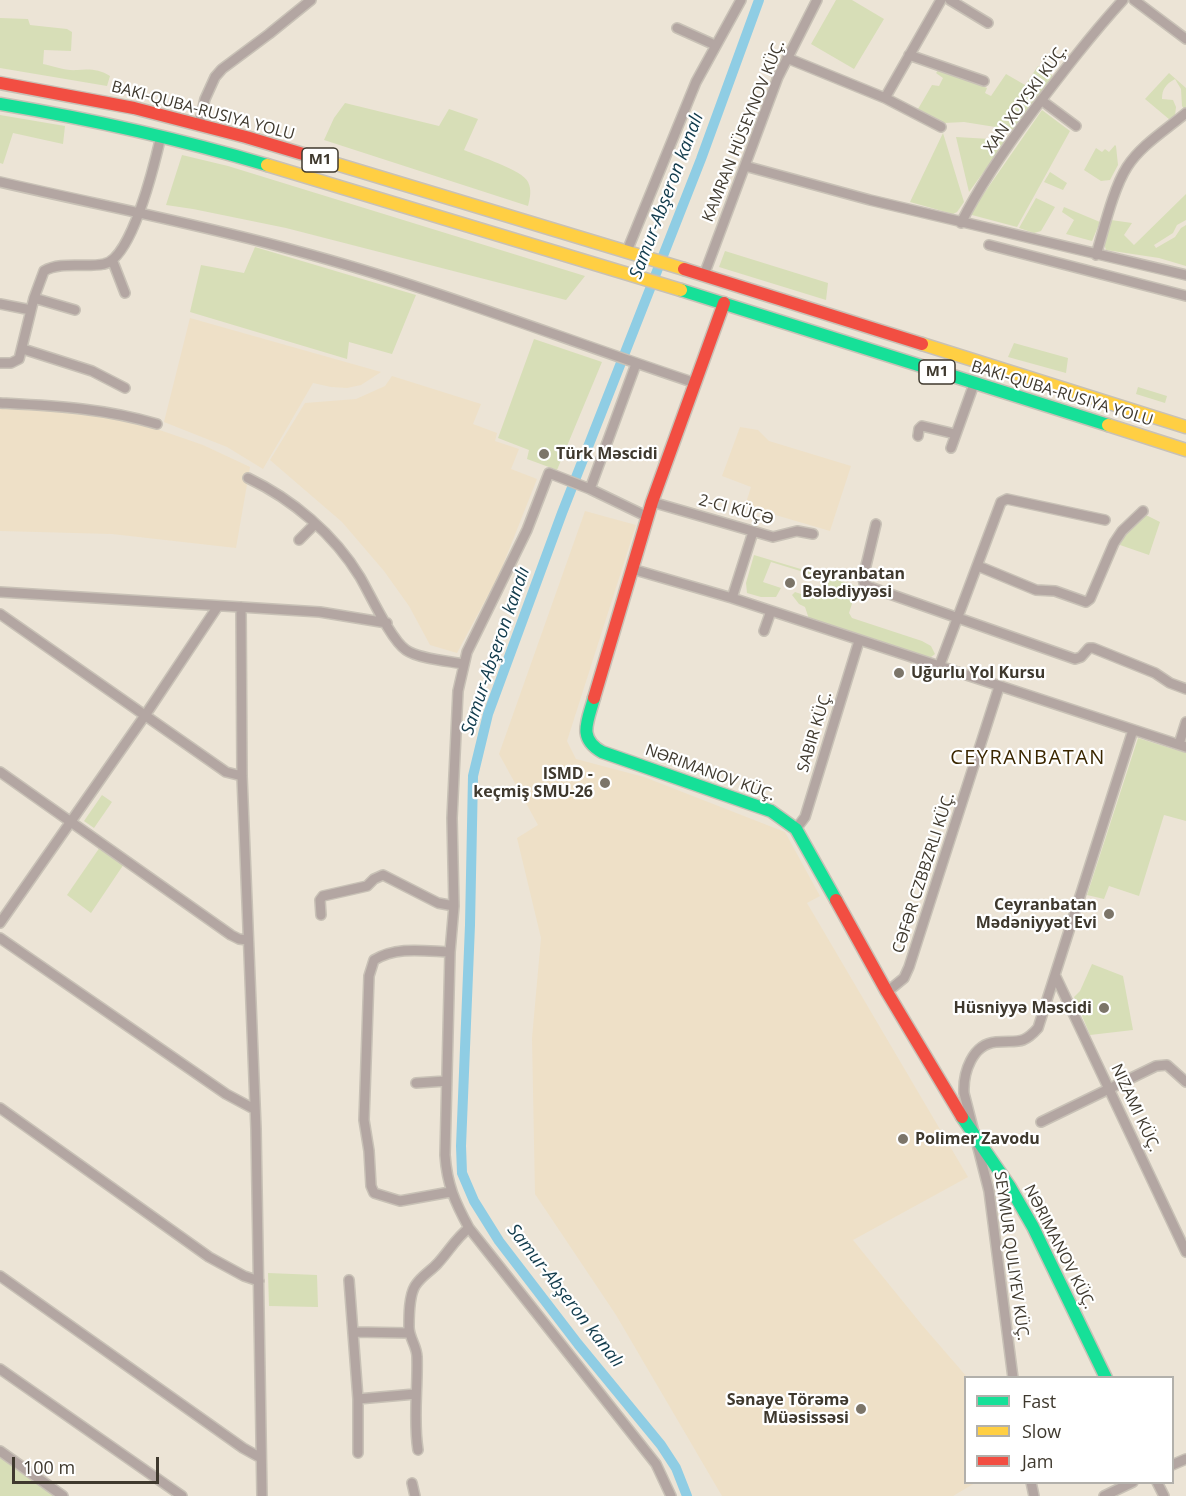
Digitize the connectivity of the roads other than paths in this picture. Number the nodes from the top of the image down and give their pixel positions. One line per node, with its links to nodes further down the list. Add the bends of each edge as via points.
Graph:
1 (311, 0): 21 (street, via 222,69 205,99)
2 (741, 0): 11 (street)
3 (817, 0): 13 (street, KAMRAN HÜSEYNOV KÜÇ.)
4 (941, 0): 12 (street)
5 (950, 0): 8 (street)
6 (1123, 0): 17 (street, XAN XOYSKI KÜÇ.)
7 (1134, 0): 10 (street)
8 (988, 23)
9 (677, 28): 11 (street)
10 (1186, 39)
11 (715, 45): 30 (street, via 696,82)
12 (909, 55): 14 (street); 16 (street)
13 (787, 58): 16 (street); 25 (street, KAMRAN HÜSEYNOV KÜÇ.)
14 (984, 81)
15 (0, 84): 20 (main road, M1)
16 (885, 98): 23 (street)
17 (1041, 100): 22 (street); 28 (street, XAN XOYSKI KÜÇ., via 1014,136)
18 (0, 104): 24 (main road, M1)
19 (1186, 114): 31 (street, via 1137,154 1127,168)
20 (167, 117): 21 (main road, M1); 24 (main road, via 145,114 137,118 140,127)
21 (199, 124): 30 (main road, M1)
22 (1076, 126)
23 (941, 127)
24 (161, 136): 27 (street); 38 (main road, M1)
25 (745, 166): 28 (street); 33 (street, KAMRAN HÜSEYNOV KÜÇ.)
26 (0, 182): 27 (street)
27 (139, 214): 32 (street); 44 (street, via 298,251 424,289)
28 (962, 223): 31 (street)
29 (989, 245): 36 (street)
30 (632, 253): 33 (main road)
31 (1096, 255): 34 (street)
32 (112, 262): 35 (street); 37 (street, via 48,269 41,275)
33 (698, 274): 50 (main road, M1)
34 (1186, 274)
35 (125, 293)
36 (1186, 296)
37 (34, 298): 40 (street); 41 (street)
38 (724, 303): 45 (main road, NƏRIMANOV KÜÇ.); 46 (main road, M1)
39 (0, 304): 40 (street)
40 (31, 310): 42 (street)
41 (75, 310)
42 (22, 349): 43 (street, via 15,362); 47 (street, via 92,371)
43 (0, 363)
44 (635, 363): 45 (street); 56 (street)
45 (695, 383): 57 (main road, NƏRIMANOV KÜÇ.)
46 (974, 384): 51 (street); 54 (main road, M1)
47 (125, 388)
48 (0, 403): 49 (street, via 86,408)
49 (157, 424)
50 (1186, 427)
51 (955, 434): 52 (street, via 922,426); 53 (street)
52 (918, 436)
53 (951, 448)
54 (1186, 450)
55 (248, 478): 61 (street, via 282,496)
56 (590, 489): 59 (street); 78 (street, via 549,473)
57 (652, 502): 59 (main road, NƏRIMANOV KÜÇ.); 63 (street, 2-CI KÜÇƏ)
58 (1143, 510): 66 (street, via 1114,543 1086,602 1055,591 1036,590)
59 (648, 517): 67 (main road, NƏRIMANOV KÜÇ.)
60 (1105, 520): 66 (street, via 1004,500)
61 (315, 524): 65 (street); 75 (street, via 358,573)
62 (876, 524): 74 (street, via 864,583)
63 (753, 532): 64 (street, 2-CI KÜÇƏ, via 773,537 797,531); 69 (street)
64 (813, 534)
65 (299, 540)
66 (978, 566): 74 (street)
67 (632, 569): 69 (street); 89 (main road, NƏRIMANOV KÜÇ., via 587,724 587,741 602,752 771,811)
68 (0, 592): 70 (street)
69 (732, 598): 72 (street)
70 (218, 606): 71 (street); 82 (street)
71 (241, 607): 75 (street, via 320,612); 87 (street)
72 (771, 611): 76 (street); 77 (street)
73 (0, 614): 82 (street)
74 (958, 618): 79 (street); 81 (street, via 1075,659 1093,648)
75 (387, 624): 78 (street, via 407,650)
76 (764, 631)
77 (859, 641): 79 (street); 89 (street, SABIR KÜÇ., via 805,817)
78 (464, 664): 90 (street, via 458,691 452,818)
79 (939, 667): 80 (street)
80 (999, 687): 84 (street); 97 (street, via 909,967 904,978)
81 (1186, 689)
82 (146, 714): 87 (street, via 226,772); 88 (street)
83 (1186, 722): 85 (street)
84 (1133, 730): 85 (street); 96 (street)
85 (1182, 746)
86 (0, 772): 88 (street)
87 (242, 776): 94 (street)
88 (70, 821): 92 (street); 94 (street, via 231,935)
89 (796, 829): 97 (main road, NƏRIMANOV KÜÇ.)
90 (454, 906): 91 (street, via 438,903 383,875 367,886 323,896); 95 (street)
91 (321, 915)
92 (0, 923)
93 (0, 938): 103 (street, via 226,1094)
94 (248, 940): 103 (street)
95 (450, 952): 98 (street); 106 (street, via 399,950 374,960 369,976 364,1120 374,1193 400,1201)
96 (1056, 977): 101 (street, NIZAMI KÜÇ.); 105 (street, via 1038,1028 1030,1037 985,1045 968,1067 964,1093)
97 (887, 992): 105 (main road, NƏRIMANOV KÜÇ.)
98 (446, 1081): 100 (street); 106 (street, via 445,1155)
99 (1186, 1082): 101 (street, via 1174,1069 1162,1064)
100 (416, 1083)
101 (1110, 1089): 104 (street); 108 (street, NIZAMI KÜÇ.)
102 (0, 1108): 110 (street, via 209,1257)
103 (254, 1109): 110 (street)
104 (1041, 1122)
105 (976, 1140): 115 (street, SEYMUR QULIYEV KÜÇ., via 989,1191); 116 (main road, NƏRIMANOV KÜÇ., via 1033,1227)
106 (450, 1192): 107 (street)
107 (468, 1228): 113 (street, via 415,1286); 129 (street, via 656,1464)
108 (1186, 1252)
109 (0, 1276): 122 (street)
110 (259, 1281): 122 (street)
111 (348, 1281): 112 (street)
112 (354, 1332): 113 (street); 118 (street)
113 (409, 1333): 117 (street, via 417,1355)
114 (0, 1369): 126 (street)
115 (1013, 1376)
116 (1106, 1376)
117 (415, 1394): 118 (street); 119 (street)
118 (358, 1399): 121 (street)
119 (418, 1450)
120 (0, 1451): 125 (street)
121 (358, 1453)
122 (261, 1458): 127 (street)
123 (412, 1483): 128 (street)
124 (1129, 1484): 130 (street)
125 (63, 1496)
126 (182, 1496)
127 (262, 1496)
128 (415, 1496)
129 (671, 1496)
130 (1104, 1496)

